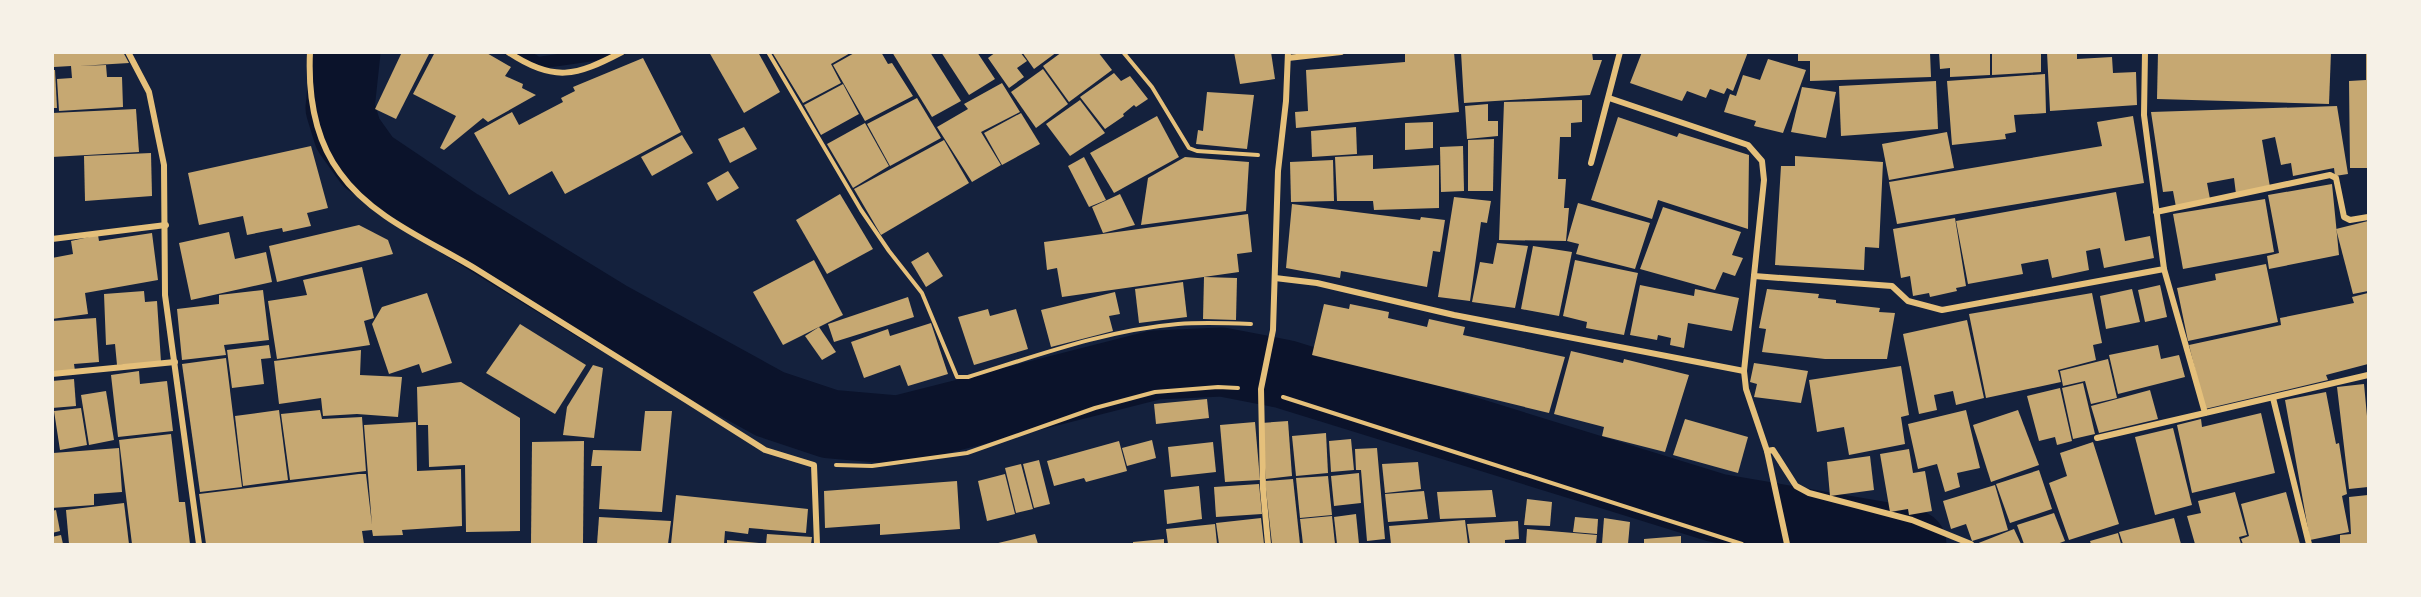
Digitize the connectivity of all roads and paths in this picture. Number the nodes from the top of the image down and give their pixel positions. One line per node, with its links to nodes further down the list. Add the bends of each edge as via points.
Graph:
1 (128, 52): 16 (street, via 149,93 164,165)
2 (310, 52): 31 (street, via 309,82 317,132 340,173 374,209 765,450 814,465)
3 (508, 52): 4 (street, via 545,72 572,73)
4 (622, 52)
5 (768, 52): 21 (path, via 861,210 922,293 957,377 1071,346 1178,324)
6 (1123, 52): 12 (path, via 1152,87 1190,148)
7 (1341, 52): 10 (street)
8 (1620, 52): 11 (street)
9 (2145, 52): 14 (street, via 2144,115)
10 (1288, 55): 12 (street)
11 (1609, 98): 13 (street); 19 (street, via 1748,146 1762,161 1764,180)
12 (1279, 156): 20 (street)
13 (1591, 163)
14 (2156, 212): 15 (street, via 2330,175 2336,177 2344,217); 18 (street)
15 (2368, 217)
16 (166, 225): 17 (street); 22 (street, via 165,295)
17 (52, 238)
18 (2164, 269): 19 (street, via 1942,310 1908,301 1892,286); 27 (street)
19 (1754, 276): 23 (street)
20 (1275, 278): 21 (street); 23 (street, via 1317,283 1454,315)
21 (1273, 327): 32 (street, via 1261,390)
22 (175, 362): 24 (street); 30 (street)
23 (1744, 371): 29 (street, via 1746,389)
24 (52, 374)
25 (2368, 375): 26 (street)
26 (2273, 398): 27 (street); 35 (street)
27 (2205, 413): 28 (street)
28 (2097, 438)
29 (1767, 451): 33 (street); 34 (street, via 1773,450 1796,486 1809,493 1912,520)
30 (199, 544)
31 (817, 544)
32 (1268, 544)
33 (1787, 544)
34 (1971, 544)
35 (2309, 544)

